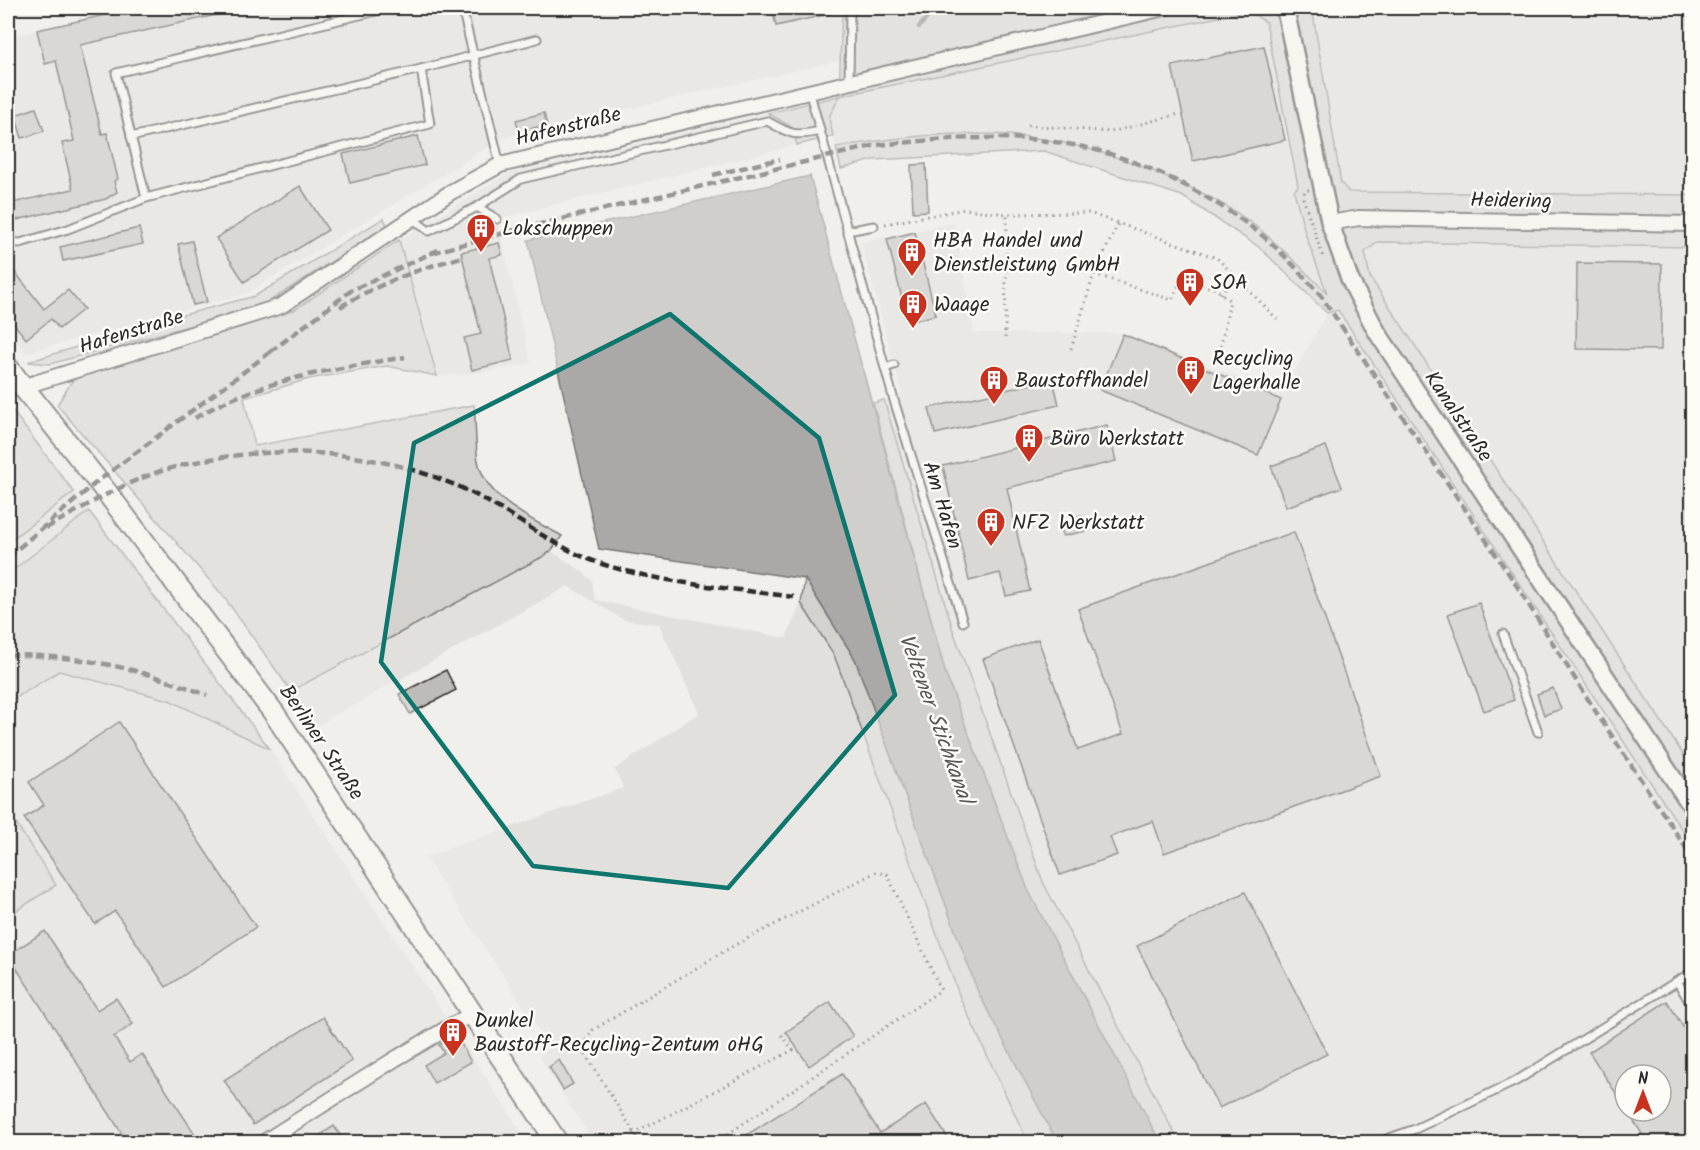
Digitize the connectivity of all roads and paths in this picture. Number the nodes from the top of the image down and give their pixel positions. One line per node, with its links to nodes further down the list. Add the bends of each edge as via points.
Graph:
1 (389, 8): 14 (lane, via 116,73)
2 (462, 8): 7 (lane)
3 (850, 8): 9 (lane)
4 (1164, 8): 9 (street, Hafenstraße)
5 (1284, 8): 22 (street, Kanalstraße)
6 (537, 39): 7 (lane)
7 (473, 56): 8 (lane); 15 (lane)
8 (421, 69): 14 (lane); 16 (lane, via 430,124)
9 (849, 80): 10 (street, Hafenstraße)
10 (809, 90): 13 (lane); 15 (street, Hafenstraße)
11 (1179, 114): 12 (path, via 1111,132)
12 (1028, 125)
13 (821, 134): 17 (lane, via 789,134 766,121 521,180); 25 (lane, Am Hafen)
14 (131, 137): 16 (lane)
15 (500, 165): 19 (street, Hafenstraße)
16 (146, 198): 26 (lane, via 68,229 20,243)
17 (477, 207): 19 (lane, via 429,231); 20 (lane)
18 (1007, 214): 21 (path, via 1089,213); 24 (path, via 965,209); 31 (path)
19 (413, 219): 37 (street, Hafenstraße, via 281,306)
20 (496, 219)
21 (1119, 222): 27 (path); 28 (path, via 1217,258)
22 (1330, 223): 23 (street, Heidering, via 1359,218); 41 (street, Kanalstraße, via 1350,280 1377,332)
23 (1692, 224)
24 (874, 226): 25 (lane)
25 (848, 231): 36 (lane, Am Hafen)
26 (8, 242)
27 (1094, 274): 29 (path, via 1172,300 1182,279); 32 (path)
28 (1234, 275): 29 (path); 30 (path)
29 (1221, 294): 33 (path, via 1230,301)
30 (1277, 319)
31 (1005, 338)
32 (1071, 349)
33 (1219, 355)
34 (894, 365): 36 (lane)
35 (8, 368): 37 (main road, Berliner Straße)
36 (885, 368): 38 (lane, Am Hafen)
37 (22, 387): 45 (main road, Berliner Straße, via 274,712)
38 (963, 622)
39 (1503, 634): 40 (lane)
40 (1538, 732)
41 (1692, 807)
42 (1692, 972): 43 (lane)
43 (1677, 981): 44 (lane); 52 (lane, via 1516,1081)
44 (1692, 1006)
45 (473, 1013): 48 (street); 49 (main road, Berliner Straße)
46 (782, 1034): 47 (path, via 793,1050)
47 (633, 1134): 50 (path); 51 (path, via 581,1047 593,1030 733,946 876,872 887,874 942,990)
48 (264, 1143)
49 (556, 1143)
50 (640, 1143)
51 (716, 1143)
52 (1378, 1143)

